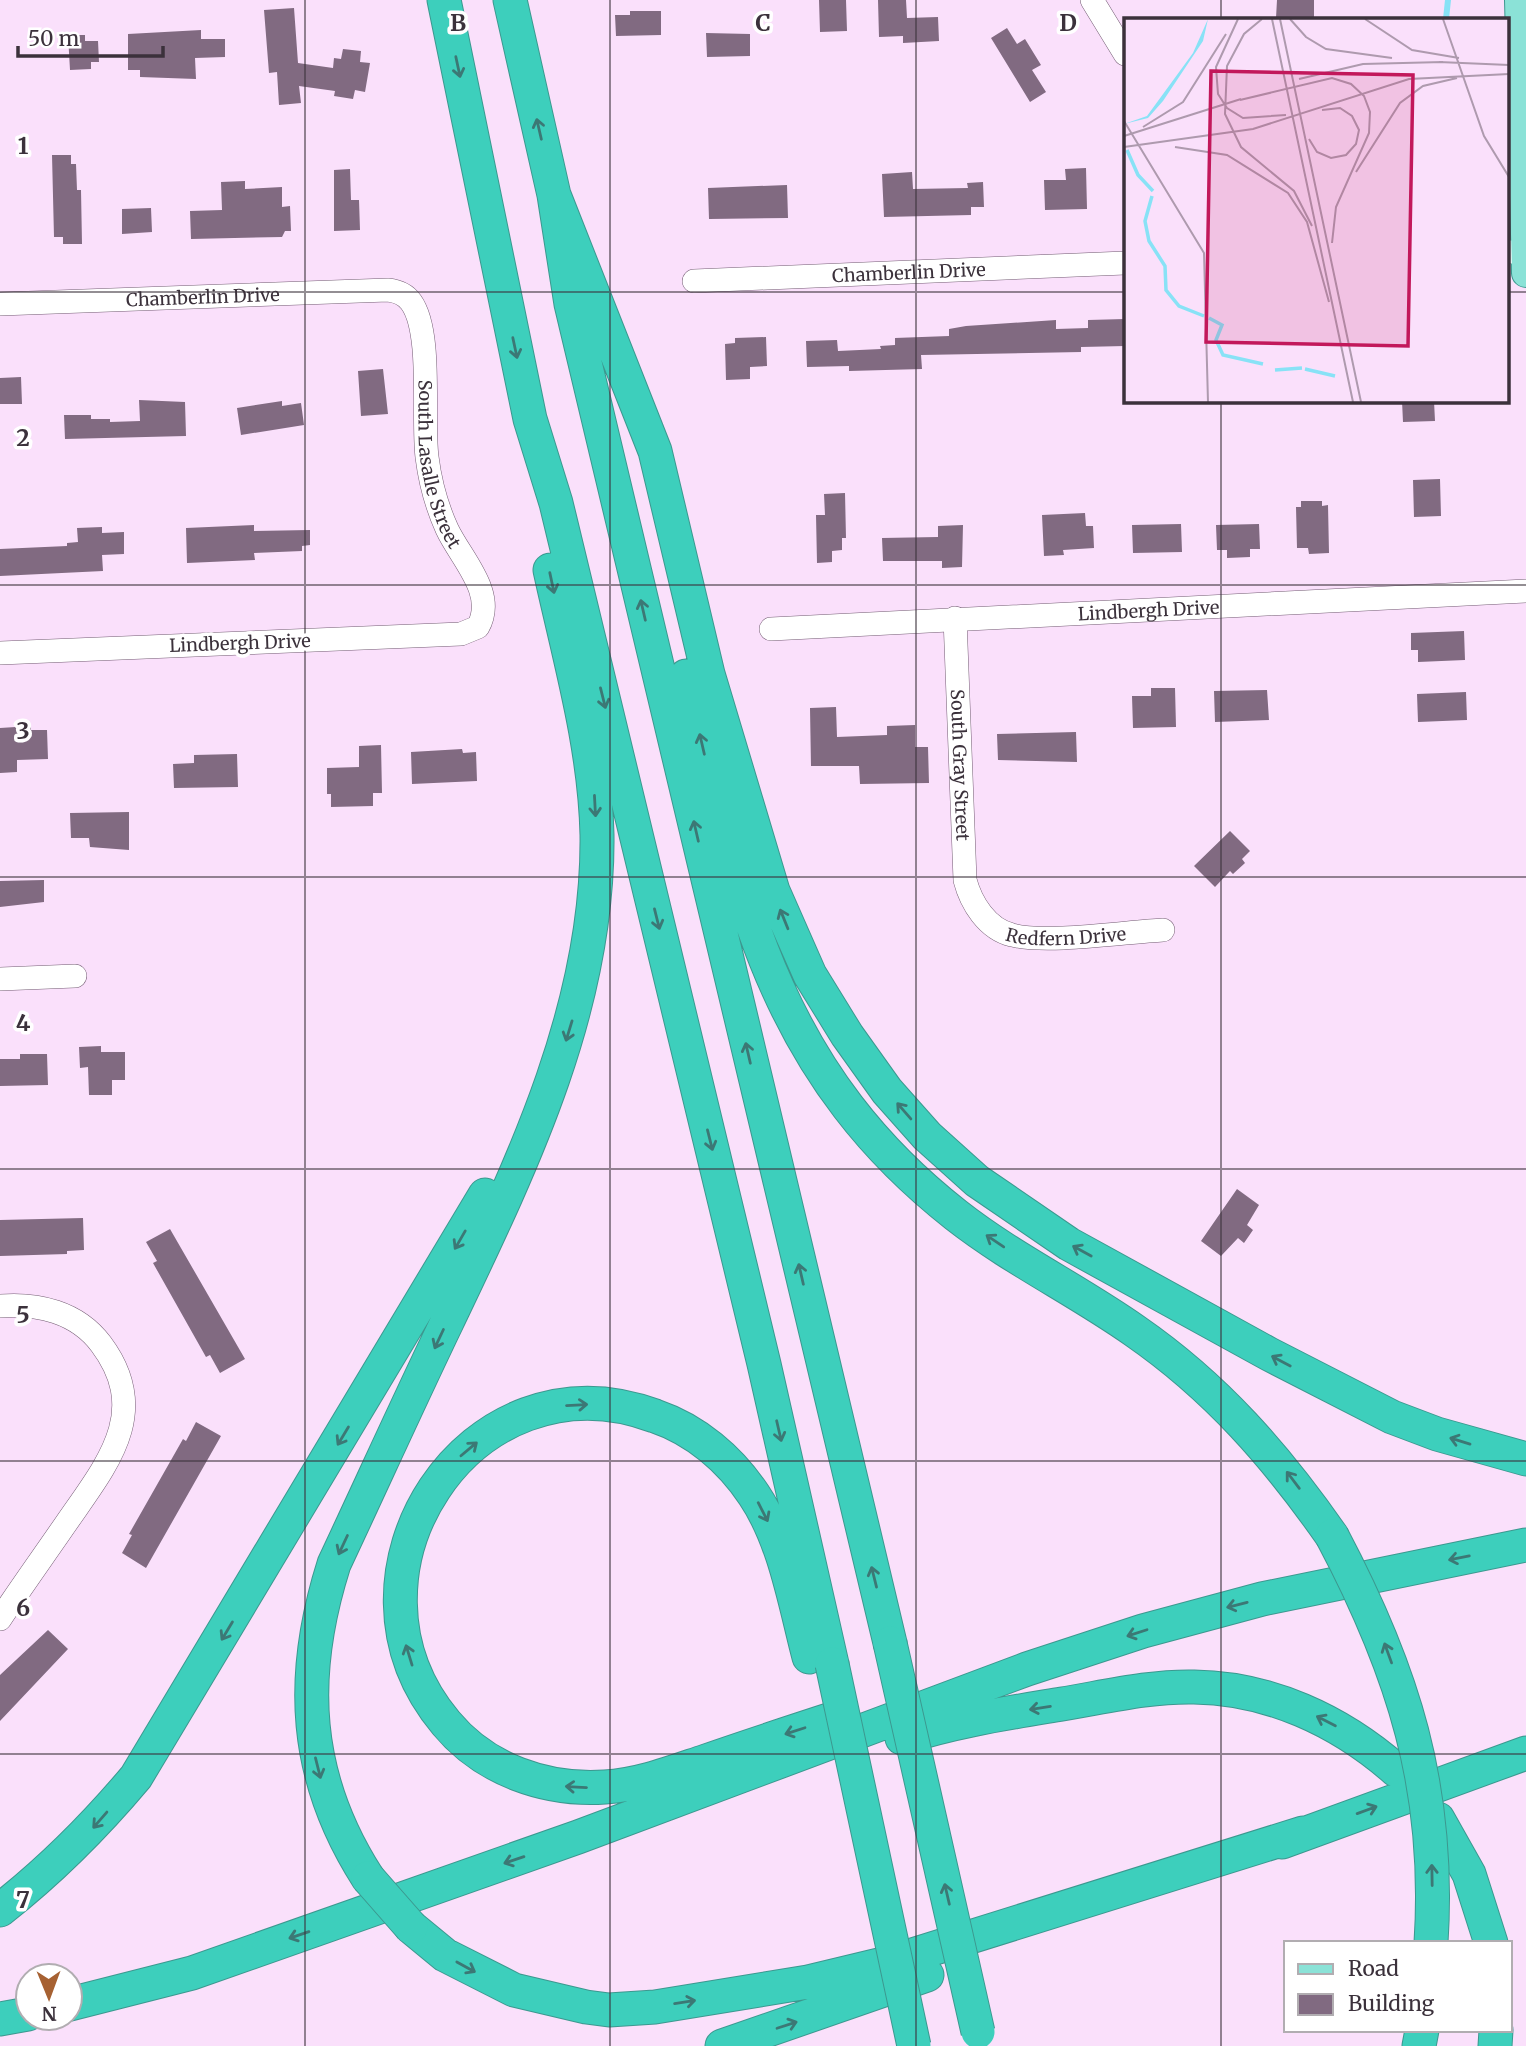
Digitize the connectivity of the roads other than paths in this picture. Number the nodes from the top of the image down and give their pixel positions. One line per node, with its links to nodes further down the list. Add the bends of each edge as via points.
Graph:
1 (444, 0): 14 (highway, one-way to 14)
2 (510, 0): 6 (highway, one-way to 2)
3 (1092, 0): 5 (street)
4 (1519, 0): 7 (main road)
5 (1124, 52)
6 (554, 195): 13 (highway); 38 (highway, one-way to 6, bridge, via 571,304)
7 (1525, 252): 9 (main road)
8 (1124, 263): 10 (street, Chamberlin Drive)
9 (1526, 273)
10 (694, 281)
11 (406, 297): 12 (street, Chamberlin Drive, via 388,290); 17 (street, South Lasalle Street, via 414,307 421,339 425,438 432,481 447,528 480,587 485,612)
12 (0, 304)
13 (613, 343): 26 (highway, one-way to 13, via 1392,1417 1069,1244 977,1181 927,1136 887,1091 796,950 773,891 708,674 655,451); 35 (highway, one-way to 13, bridge, via 1429,1812 1412,1726 1375,1618 1332,1535 1291,1476 1226,1403 1135,1331 957,1215 885,1150 821,1071 779,994 739,891 637,468)
14 (530, 419): 24 (highway, one-way to 24, via 536,509 592,767 597,836 584,975); 29 (highway, one-way to 29, via 556,503 764,1364)
15 (1526, 590): 16 (street, Lindbergh Drive)
16 (955, 618): 18 (street, Lindbergh Drive); 20 (street, South Gray Street, via 965,880)
17 (478, 626): 19 (street, Lindbergh Drive, via 461,634)
18 (771, 629)
19 (0, 653)
20 (977, 910): 21 (street, Redfern Drive, via 1010,935)
21 (1163, 930)
22 (75, 976): 23 (street)
23 (0, 979)
24 (554, 1075): 32 (highway, one-way to 32, bridge, via 489,1234 340,1552 323,1599 312,1663 314,1751 334,1815 368,1878 411,1927 445,1955 514,1990 609,2010 655,2007 808,1982 887,1963); 34 (highway, one-way to 34, via 435,1283 136,1777 93,1828)
25 (0, 1306): 28 (street, via 36,1306 79,1323 99,1342 117,1372 123,1400 120,1435 105,1467)
26 (1526, 1459)
27 (1526, 1545): 30 (highway, one-way to 30, via 1262,1599 1143,1630)
28 (0, 1619)
29 (822, 1667): 30 (highway, one-way to 29, via 860,1710 648,1780 607,1787 549,1784 511,1772 476,1751 450,1728 429,1700 411,1661 402,1625 401,1575 408,1544 428,1497 446,1470 497,1429 527,1414 559,1406 609,1405 641,1411 672,1422 714,1449 755,1496); 40 (highway, bridge, via 844,1721)
30 (1027, 1669): 33 (highway)
31 (1526, 1753): 32 (highway, one-way to 31)
32 (1303, 1833): 39 (highway, one-way to 32, via 978,1957)
33 (578, 1837): 36 (highway, one-way to 33, bridge, via 1469,1874 1438,1819 1395,1770 1343,1730 1278,1701 1227,1689 1177,1687 956,1722 783,1779); 37 (highway, one-way to 37, via 192,1973)
34 (0, 1910)
35 (1431, 1941)
36 (1489, 1941)
37 (84, 2000)
38 (980, 2039)
39 (722, 2046)
40 (914, 2046)

